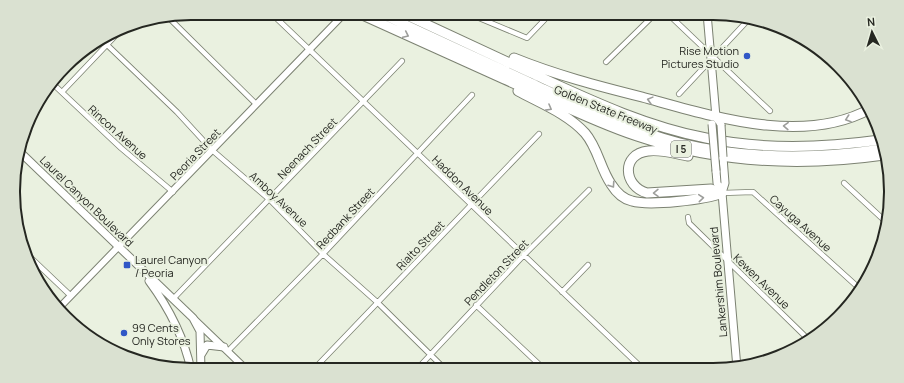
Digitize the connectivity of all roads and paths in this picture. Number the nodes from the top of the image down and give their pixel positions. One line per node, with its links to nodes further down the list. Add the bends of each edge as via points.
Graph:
1 (278, 20): 16 (street, Haddon Avenue)
2 (338, 20): 16 (street, Peoria Street)
3 (373, 20): 21 (highway, Golden State Freeway / I 5, one-way to 21)
4 (395, 20): 36 (highway, via 606,117 680,143 774,155 838,155)
5 (404, 20): 34 (highway, via 606,114 673,137 770,152 816,152)
6 (417, 20): 17 (highway, Golden State Freeway / I 5)
7 (484, 20): 8 (street, via 527,38)
8 (544, 20)
9 (649, 20): 20 (street)
10 (674, 20): 18 (street)
11 (709, 20): 18 (main road, Lankershim Boulevard)
12 (172, 21): 27 (street)
13 (745, 23): 18 (street)
14 (106, 43): 37 (street, Amboy Avenue)
15 (105, 44): 23 (street, via 103,50)
16 (310, 50): 26 (street, Haddon Avenue); 27 (street, Peoria Street)
17 (491, 54): 30 (highway, one-way to 17, via 587,84 512,58); 35 (highway, Golden State Freeway / I 5, via 644,122 706,138)
18 (712, 57): 24 (street); 28 (street); 30 (main road, Lankershim Boulevard)
19 (402, 60): 26 (street, Neenach Street)
20 (606, 62)
21 (491, 75): 40 (highway, Golden State Freeway / I 5, via 636,136); 45 (highway, one-way to 45, via 579,128 593,145 610,184 623,197 641,203 712,198)
22 (56, 86): 23 (street, Rincon Avenue)
23 (62, 92): 44 (street, Rincon Avenue, via 121,148)
24 (679, 94)
25 (472, 95): 38 (street, Redbank Street)
26 (363, 102): 38 (street, Haddon Avenue); 46 (street, Neenach Street)
27 (256, 104): 37 (street, Peoria Street)
28 (770, 111)
29 (864, 112): 30 (highway, one-way to 30, via 848,120 825,125)
30 (716, 122): 45 (main road, Lankershim Boulevard, bridge, via 725,183); 45 (main road, Lankershim Boulevard, bridge, via 717,183)
31 (539, 134): 47 (street, Rialto Street)
32 (874, 134): 35 (highway, via 789,141)
33 (876, 140): 35 (highway, Golden State Freeway / I 5, via 830,146)
34 (878, 145)
35 (766, 146)
36 (879, 149)
37 (212, 150): 44 (street, Peoria Street); 46 (street, Amboy Avenue)
38 (418, 153): 47 (street, Haddon Avenue); 51 (street, Redbank Street)
39 (23, 156): 50 (main road, Laurel Canyon Boulevard)
40 (719, 156): 41 (highway, Golden State Freeway / I 5, via 794,163); 45 (highway, one-way to 40, via 711,189 648,193 634,187 628,174 631,161 648,151 706,159)
41 (880, 156)
42 (844, 183): 49 (street)
43 (590, 190): 52 (street, Pendleton Street)
44 (173, 192): 50 (street, Peoria Street)
45 (722, 193): 53 (main road, Lankershim Boulevard); 57 (street, Cayuga Avenue, via 753,192)
46 (270, 200): 51 (street, Amboy Avenue); 60 (street, Neenach Street)
47 (471, 205): 52 (street, Haddon Avenue); 61 (street, Rialto Street)
48 (688, 217): 53 (street, Kewen Avenue, via 689,223)
49 (882, 218)
50 (118, 246): 56 (main road, Laurel Canyon Boulevard); 59 (street, Peoria Street)
51 (323, 254): 61 (street, Amboy Avenue); 66 (street, Redbank Street)
52 (524, 255): 58 (street, Haddon Avenue); 63 (street, Pendleton Street)
53 (728, 261): 65 (street, Kewen Avenue); 69 (main road, Lankershim Boulevard)
54 (36, 262): 59 (street)
55 (588, 265): 58 (street)
56 (140, 268): 60 (main road, Laurel Canyon Boulevard); 70 (main road, Laurel Canyon Boulevard, via 159,294 180,333)
57 (856, 285)
58 (562, 292): 77 (street, Haddon Avenue)
59 (71, 296): 62 (street, Peoria Street)
60 (173, 299): 64 (main road, Laurel Canyon Boulevard)
61 (377, 302): 68 (street, Amboy Avenue); 73 (street, Rialto Street)
62 (63, 304)
63 (476, 305): 68 (street, Pendleton Street); 76 (street)
64 (193, 318): 66 (street); 67 (main road, Laurel Canyon Boulevard, via 200,331)
65 (805, 336)
66 (226, 349): 67 (main road, via 207,345); 72 (street)
67 (201, 355): 71 (main road, Laurel Canyon Boulevard)
68 (430, 355): 74 (street, Pendleton Street); 75 (street, Amboy Avenue)
69 (736, 362)
70 (188, 363)
71 (201, 363)
72 (241, 363)
73 (320, 363)
74 (423, 363)
75 (439, 363)
76 (538, 363)
77 (637, 363)

